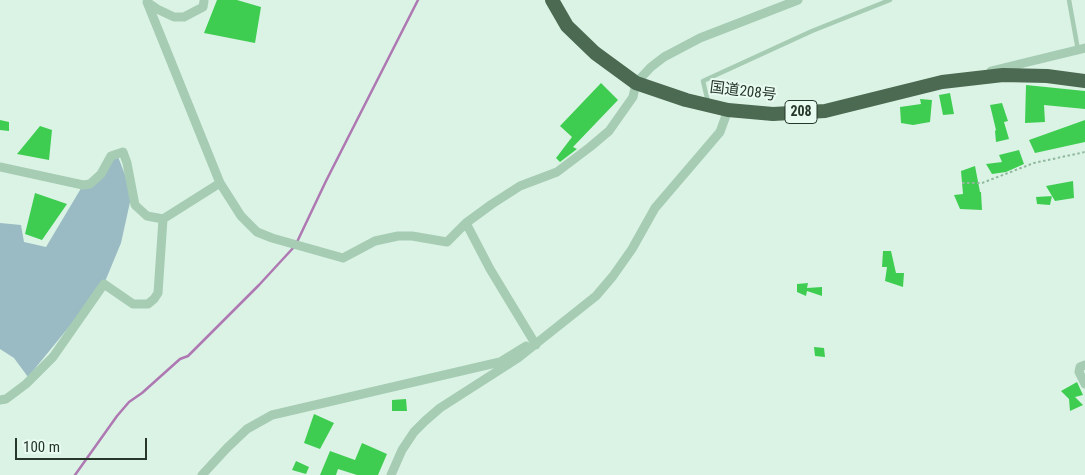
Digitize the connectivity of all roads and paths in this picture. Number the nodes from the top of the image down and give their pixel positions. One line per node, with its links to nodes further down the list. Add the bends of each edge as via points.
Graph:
1 (552, 0): 10 (highway, 国道208号 / 208, via 567,26 595,53)
2 (798, 0): 10 (street, via 700,38 664,57)
3 (890, 0): 11 (lane, via 812,31 703,81)
4 (1069, 0): 7 (lane)
5 (146, 1): 6 (street, via 157,9 184,17 203,8); 15 (street)
6 (204, 1)
7 (1081, 49): 9 (street)
8 (1085, 81): 9 (highway, 国道208号 / 208, via 1003,75)
9 (942, 82): 12 (highway, 国道208号 / 208, via 825,111 774,114)
10 (636, 83): 11 (highway, 国道208号 / 208); 18 (street, via 633,97 609,131 590,148 556,172 520,186)
11 (709, 105): 12 (highway, 国道208号 / 208)
12 (728, 110): 19 (street, via 720,132 655,208 614,276 596,296)
13 (1085, 152): 16 (path, via 1034,163 982,183)
14 (0, 167): 17 (street, via 83,185 90,184 101,174 111,156 123,152 135,205 147,216)
15 (220, 183): 17 (street); 18 (street, via 241,216 258,232 343,258 375,241 398,236 447,242)
16 (962, 183)
17 (163, 219): 22 (street, via 158,293 154,299 148,304 133,304 104,284 53,357 26,384)
18 (466, 223): 19 (street)
19 (534, 343): 23 (street, via 500,362 272,415 247,429); 24 (street, via 495,374 425,421 402,450)
20 (1085, 365): 21 (street, via 1079,372)
21 (1085, 384)
22 (0, 400)
23 (202, 475)
24 (391, 475)

